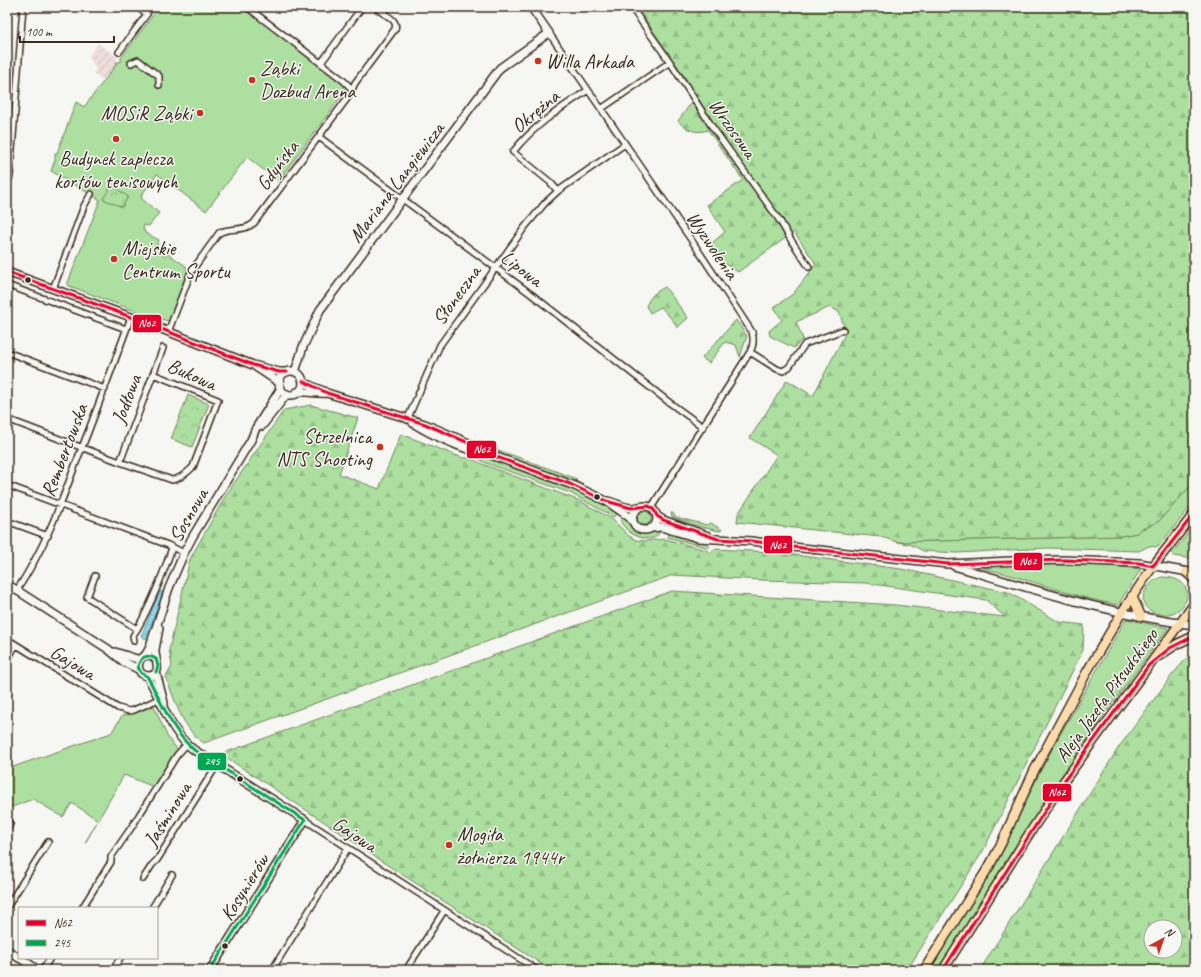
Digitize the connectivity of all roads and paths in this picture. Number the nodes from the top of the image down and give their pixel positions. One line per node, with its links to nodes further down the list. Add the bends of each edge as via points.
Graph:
1 (24, 7): 23 (street, via 10,176)
2 (137, 7): 11 (street)
3 (150, 7): 11 (street)
4 (247, 7): 16 (street)
5 (362, 7): 16 (street)
6 (376, 7): 10 (street)
7 (388, 7): 10 (street)
8 (531, 7): 12 (main road, Wyzwolenia)
9 (631, 7): 14 (street, Wrzosowa)
10 (383, 13): 18 (street, Gdyńska, via 395,22 395,29)
11 (147, 14): 13 (street)
12 (549, 33): 19 (street, Wyzwolenia); 26 (main road, Mariana Langiewicza, via 500,68)
13 (119, 52)
14 (670, 62): 20 (street); 27 (street, Wrzosowa)
15 (131, 63): 17 (street, via 138,60 144,64 159,76)
16 (320, 63): 18 (street)
17 (159, 85)
18 (352, 89): 21 (street, Gdyńska)
19 (588, 90): 20 (street, Wyzwolenia); 24 (street, Okrężna, via 545,119 512,152)
20 (602, 109): 22 (street, Wyzwolenia)
21 (319, 136): 26 (street, Lipowa); 35 (street, Gdyńska, via 254,223 245,229 219,233 191,272)
22 (625, 144): 24 (street, Słoneczna); 38 (street, Wyzwolenia, via 752,332 754,342)
23 (7, 185)
24 (558, 191): 28 (street, Słoneczna, via 534,216)
25 (91, 194): 31 (street)
26 (403, 199): 28 (street, Lipowa); 41 (main road, Mariana Langiewicza, via 320,310)
27 (809, 267)
28 (496, 268): 50 (street, Słoneczna, via 440,345); 51 (street, Lipowa)
29 (8, 274): 31 (main road)
30 (7, 285): 33 (street)
31 (53, 289): 32 (main road)
32 (131, 317): 33 (street, Rembertowska); 35 (main road)
33 (126, 329): 45 (street, Rembertowska)
34 (843, 330): 38 (street, via 805,344 790,367 783,371)
35 (168, 332): 39 (main road)
36 (163, 348): 42 (street, Jodłowa)
37 (7, 352): 45 (street)
38 (750, 352): 51 (street, Wyzwolenia)
39 (253, 365): 40 (main road); 44 (main road)
40 (287, 372): 41 (main road); 44 (main road, via 281,376)
41 (295, 372): 43 (main road)
42 (153, 374): 54 (street, Jodłowa); 54 (street, Bukowa, via 218,400 193,467 172,480)
43 (303, 381): 46 (main road); 47 (main road)
44 (280, 385): 48 (main road); 52 (main road, Sosnowa)
45 (105, 389): 53 (street, Rembertowska)
46 (297, 392): 47 (main road); 48 (main road)
47 (327, 393): 50 (main road)
48 (287, 394): 52 (main road, Sosnowa)
49 (7, 419): 53 (street)
50 (407, 420): 56 (main road, via 422,430 570,484)
51 (703, 427): 59 (street, Wyzwolenia)
52 (251, 440): 68 (main road, Sosnowa)
53 (82, 447): 54 (street); 57 (street, Rembertowska)
54 (120, 462)
55 (7, 485): 57 (street)
56 (606, 501): 58 (main road, via 631,508); 63 (main road)
57 (60, 505): 65 (street, Rembertowska); 67 (street)
58 (639, 507): 59 (main road); 63 (main road, via 633,514)
59 (651, 508): 61 (main road)
60 (1194, 514): 70 (main road)
61 (657, 516): 64 (main road, via 656,523); 66 (main road)
62 (7, 521): 65 (street)
63 (633, 522): 64 (main road, via 640,530)
64 (651, 528): 66 (main road, via 661,527 692,536)
65 (48, 536): 75 (street, Rembertowska)
66 (713, 538): 69 (main road)
67 (172, 548): 68 (street); 83 (street, Sosnowa, via 162,577)
68 (184, 553): 78 (main road, Sosnowa)
69 (948, 564): 70 (main road, via 1064,560 1139,563); 79 (main road, via 1059,597)
70 (1153, 566): 71 (main road); 76 (main road, Aleja Józefa Piłsudskiego)
71 (1190, 572): 73 (main road)
72 (95, 576): 83 (street, via 87,597)
73 (1194, 579)
74 (7, 584): 75 (main road)
75 (17, 590): 88 (main road)
76 (1132, 596): 79 (main road, Aleja Józefa Piłsudskiego); 80 (main road)
77 (1194, 604): 81 (main road, Aleja Józefa Piłsudskiego)
78 (162, 611): 89 (main road, Sosnowa); 90 (main road, Sosnowa)
79 (1122, 612): 80 (main road); 122 (main road, Aleja Józefa Piłsudskiego, via 1034,771 990,865)
80 (1141, 616): 81 (main road)
81 (1180, 623): 82 (main road); 92 (main road, Aleja Józefa Piłsudskiego)
82 (1194, 625)
83 (137, 629): 86 (street, Sosnowa, via 133,636)
84 (1194, 636): 92 (main road, via 1181,641)
85 (7, 639): 87 (street, Gajowa)
86 (134, 641)
87 (16, 645): 91 (street); 96 (street, Gajowa, via 118,708 134,710)
88 (108, 649): 89 (main road, via 125,656); 93 (main road)
89 (142, 658): 90 (main road, via 152,656); 93 (main road)
90 (156, 659): 94 (main road)
91 (7, 660)
92 (1149, 665): 123 (main road, Aleja Józefa Piłsudskiego, via 1039,819)
93 (138, 669): 95 (main road)
94 (156, 672): 95 (main road); 96 (main road, Gajowa)
95 (147, 676): 96 (main road, Gajowa)
96 (161, 698): 97 (main road, Gajowa, via 178,736)
97 (186, 744): 98 (main road, Gajowa); 107 (street, via 111,857 111,862)
98 (216, 765): 99 (main road, Gajowa); 105 (street, Jaśminowa)
99 (305, 820): 103 (street, Gajowa); 118 (main road, Kosynierów)
100 (7, 822): 101 (street, via 10,824)
101 (7, 830)
102 (48, 842): 106 (street)
103 (348, 848): 109 (street, Gajowa); 119 (street)
104 (172, 875): 108 (street)
105 (143, 879)
106 (7, 907)
107 (83, 907)
108 (153, 907)
109 (444, 911): 120 (street); 121 (street, Gajowa)
110 (7, 950): 111 (main road)
111 (18, 957)
112 (21, 959): 115 (main road)
113 (49, 959): 116 (street)
114 (119, 959): 117 (street)
115 (38, 970)
116 (43, 970)
117 (113, 970)
118 (210, 970)
119 (272, 970)
120 (406, 970)
121 (537, 970)
122 (924, 970)
123 (943, 970)

